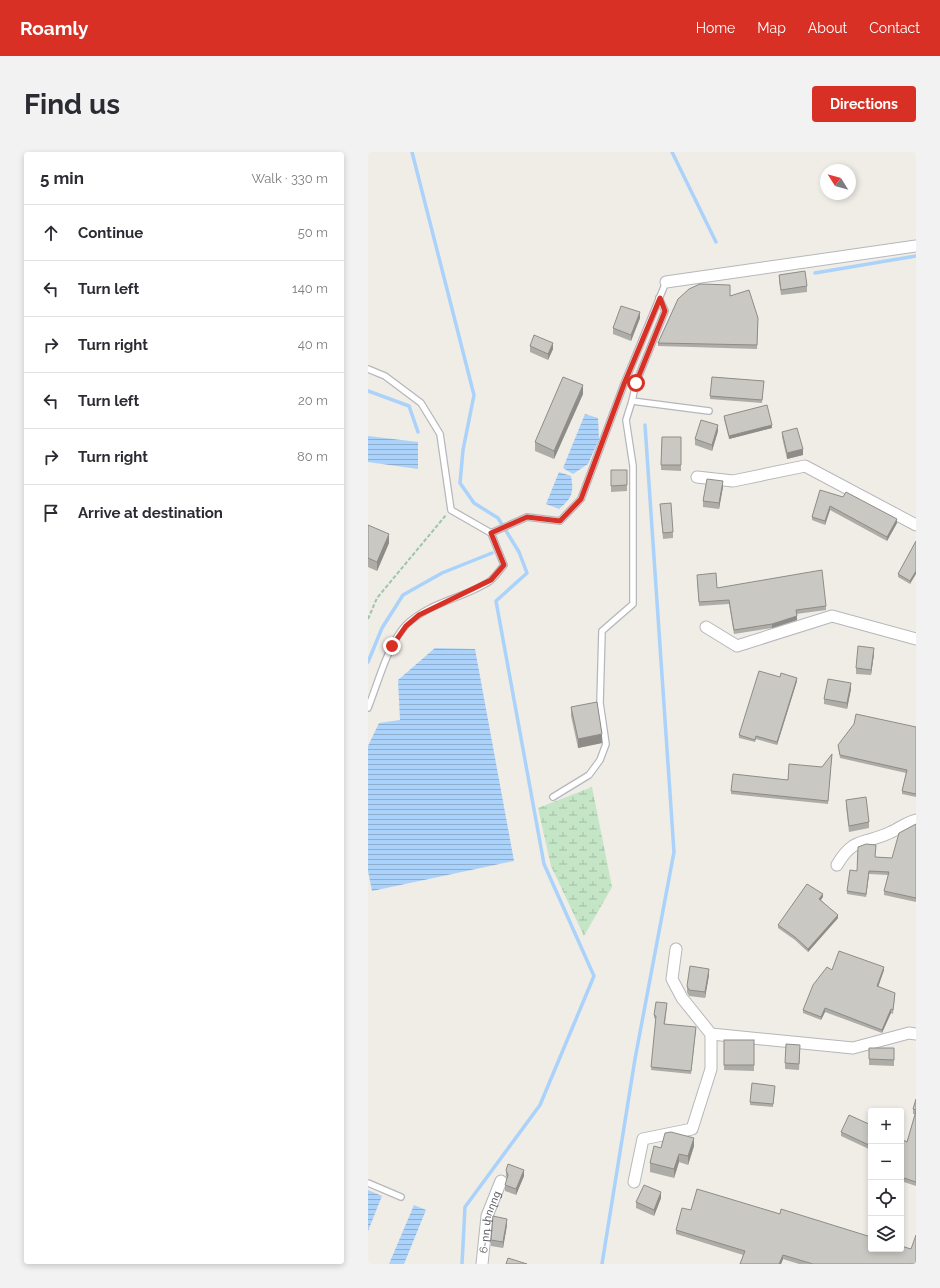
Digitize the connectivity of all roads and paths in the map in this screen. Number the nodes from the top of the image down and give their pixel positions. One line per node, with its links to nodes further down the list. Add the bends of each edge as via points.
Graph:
1 (916, 246): 2 (street)
2 (666, 282): 3 (lane)
3 (660, 298): 5 (lane, via 665,311 636,383); 10 (lane, via 624,384 581,499 560,521 527,517)
4 (368, 369): 8 (lane, via 386,376 421,403 440,434)
5 (632, 402): 6 (lane); 15 (lane, via 626,420 633,466 633,604 602,631 600,703 606,744 600,760 589,775)
6 (709, 411)
7 (697, 477): 9 (street, via 733,481 805,466)
8 (451, 510): 10 (lane); 11 (path, via 377,598)
9 (916, 525)
10 (493, 532): 14 (lane, via 504,565 491,580 419,615 406,626 392,646)
11 (368, 619)
12 (706, 627): 13 (street, via 737,646 832,616)
13 (916, 639)
14 (368, 708)
15 (553, 797)
16 (916, 820): 17 (street, via 890,833 858,843 844,852)
17 (837, 864)
18 (676, 949): 19 (street, via 672,979 682,998)
19 (711, 1034): 20 (street, via 853,1048); 22 (street, via 711,1069 692,1128 642,1139)
20 (916, 1034)
21 (501, 1181): 25 (street, 6-րդ փողոց, via 488,1216)
22 (634, 1182)
23 (368, 1183): 24 (lane)
24 (401, 1197)
25 (482, 1264)

